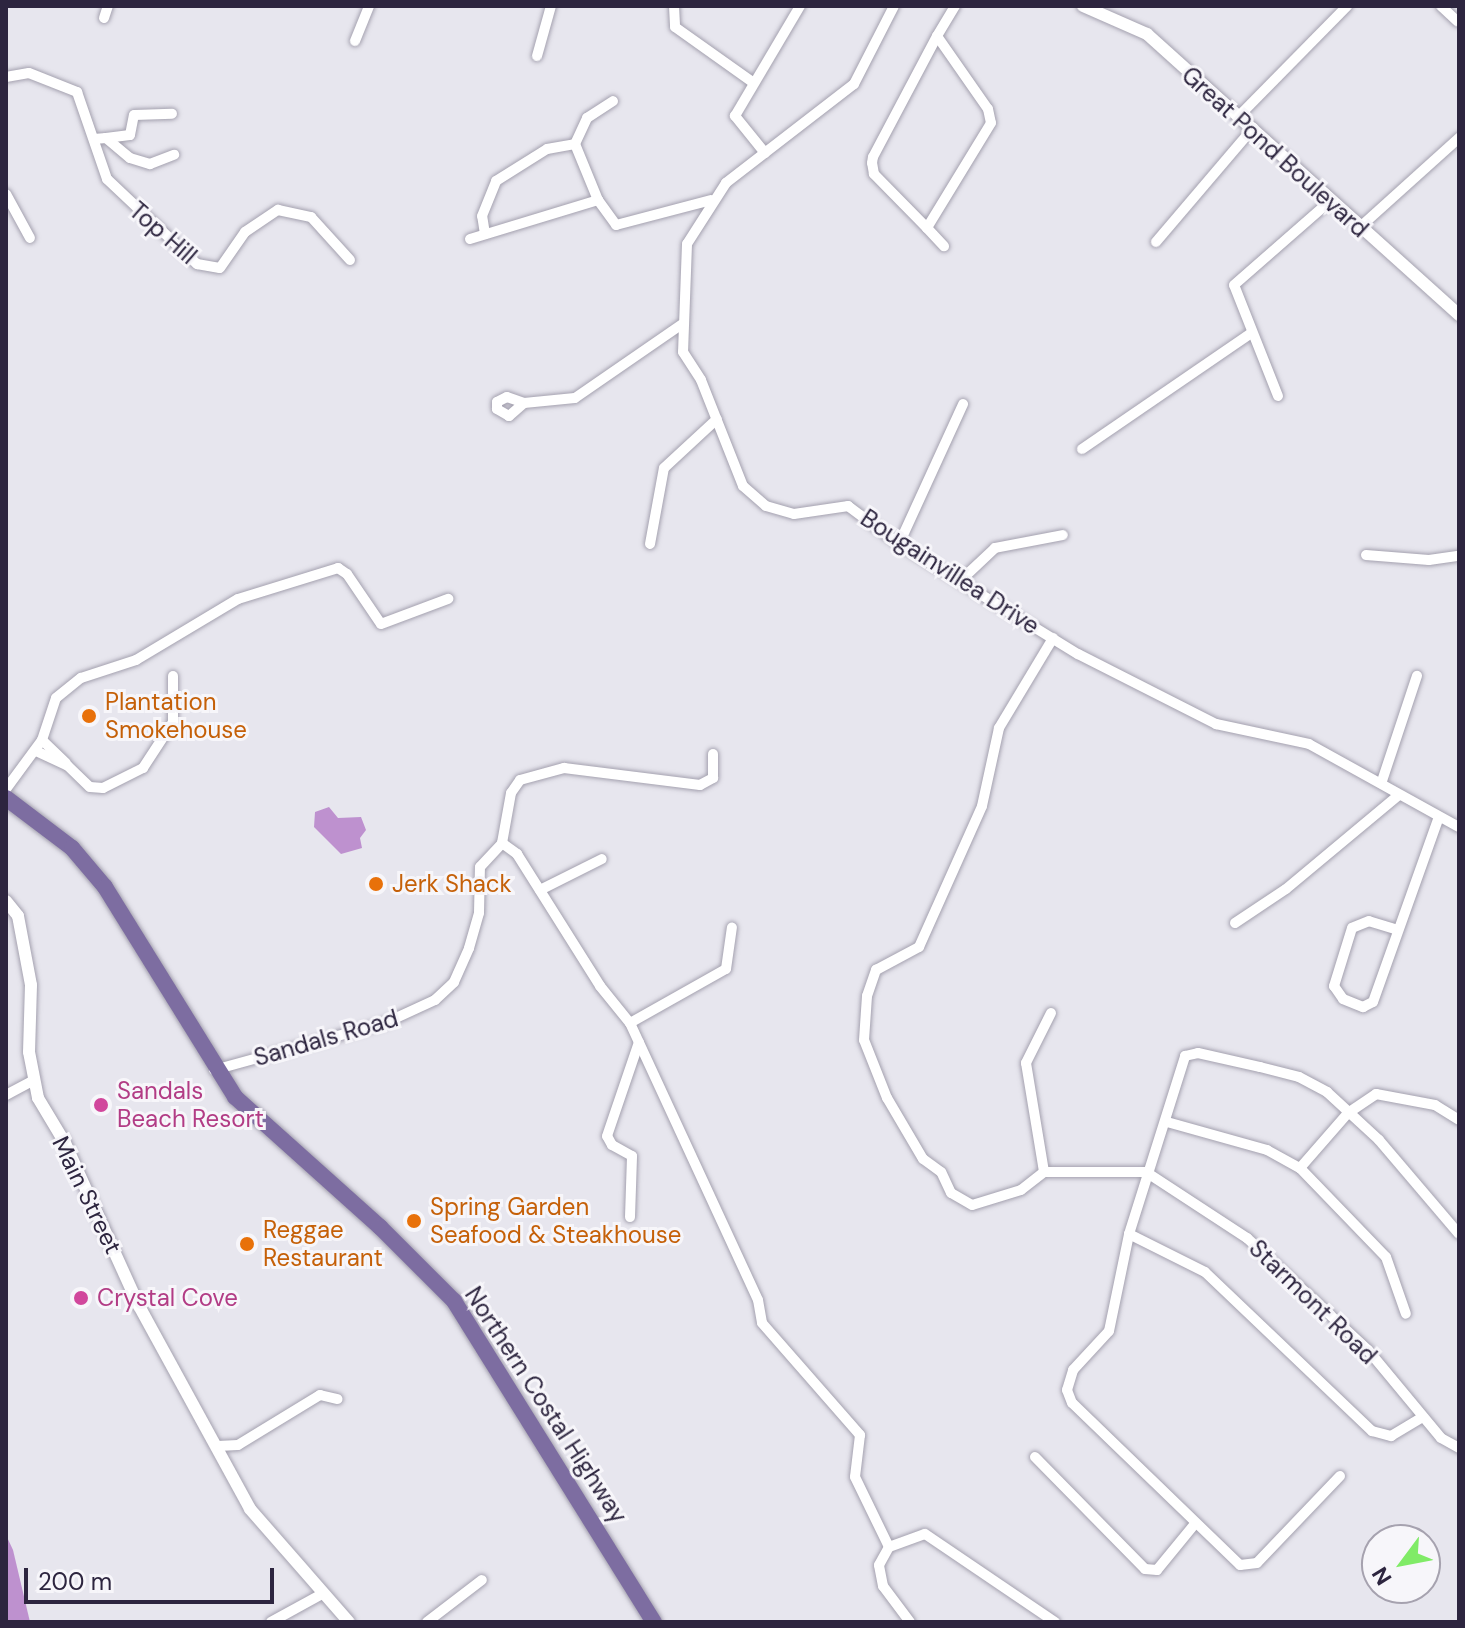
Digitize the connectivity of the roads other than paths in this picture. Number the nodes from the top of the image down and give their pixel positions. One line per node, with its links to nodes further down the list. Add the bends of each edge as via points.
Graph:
1 (108, 6): 11 (street)
2 (369, 6): 14 (street)
3 (551, 6): 15 (street)
4 (674, 6): 17 (street, via 675,27)
5 (800, 6): 17 (street)
6 (894, 6): 25 (street, Bougainvillea Drive, via 854,84)
7 (955, 6): 13 (street)
8 (1083, 6): 20 (street, Great Pond Boulevard, via 1143,32)
9 (1347, 6): 20 (street)
10 (1441, 6): 12 (street)
11 (104, 18)
12 (1458, 22)
13 (937, 36): 31 (street, via 988,109 991,123); 31 (street, via 872,163 874,174)
14 (355, 41)
15 (537, 56)
16 (6, 77): 23 (street, Top Hill, via 29,73 77,92)
17 (751, 81): 25 (street, via 735,116)
18 (613, 101): 24 (street, via 587,118)
19 (172, 114): 23 (street, via 134,115 130,135)
20 (1238, 117): 21 (street, Great Pond Boulevard)
21 (1253, 128): 30 (street, Great Pond Boulevard); 36 (street)
22 (1459, 138): 32 (street)
23 (100, 139): 26 (street, via 150,164); 38 (street, Top Hill, via 107,179 118,195 167,231 197,264 220,268 245,232 278,210 311,217)
24 (575, 144): 28 (street); 33 (street, via 547,149 496,181 482,216)
25 (765, 153): 29 (street, Bougainvillea Drive)
26 (174, 155)
27 (6, 194): 34 (street)
28 (598, 200): 29 (street, via 611,222 621,225); 33 (street)
29 (711, 200): 40 (street, Bougainvillea Drive, via 687,244)
30 (1330, 201): 32 (street, Great Pond Boulevard); 41 (street, via 1234,285)
31 (927, 228): 37 (street)
32 (1359, 228): 39 (street, Great Pond Boulevard)
33 (485, 234): 35 (street)
34 (30, 238)
35 (470, 239)
36 (1156, 242)
37 (944, 246)
38 (350, 260)
39 (1459, 315)
40 (681, 325): 43 (street, via 575,398); 45 (street, Bougainvillea Drive, via 683,352)
41 (1250, 334): 42 (street); 46 (street)
42 (1278, 396)
43 (524, 403)
44 (963, 404): 49 (street)
45 (717, 419): 48 (street, via 664,468); 49 (street, Bougainvillea Drive, via 734,471 766,506 794,514 848,506)
46 (1082, 449)
47 (1063, 535): 52 (street, via 995,548)
48 (650, 544)
49 (899, 544): 52 (street, Bougainvillea Drive)
50 (1366, 555): 51 (street)
51 (1459, 556)
52 (960, 581): 54 (street, Bougainvillea Drive)
53 (448, 599): 57 (street, via 381,624 338,568 238,599 136,660 81,678 56,698)
54 (1053, 638): 61 (street, Bougainvillea Drive, via 1216,724 1309,744); 84 (street, via 999,728 982,806 919,947 876,970 864,1017 864,1040 887,1098 923,1159 941,1172 951,1193 972,1205 995,1200 1021,1190)
55 (173, 676): 60 (street, via 173,722 143,768 103,788 90,787)
56 (1417, 676): 61 (street)
57 (42, 740): 58 (street); 60 (street)
58 (36, 751): 60 (street); 62 (street)
59 (713, 754): 67 (street, via 713,778 700,785 564,768 520,780 511,793)
60 (68, 766)
61 (1382, 781): 63 (street, Bougainvillea Drive)
62 (6, 789)
63 (1399, 795): 65 (street, Bougainvillea Drive); 71 (street, via 1286,889)
64 (6, 798): 77 (main road, Northern Costal Highway, via 72,848 105,887)
65 (1438, 819): 66 (street, Bougainvillea Drive); 73 (street)
66 (1459, 827)
67 (502, 843): 69 (street, via 517,854); 77 (street, Sandals Road, via 480,867 479,913 469,948 454,982 435,1000 385,1023)
68 (602, 859): 69 (street)
69 (540, 890): 75 (street, via 600,986)
70 (6, 901): 78 (street, Main Street, via 18,916 31,985)
71 (1235, 923)
72 (732, 927): 75 (street, via 726,969)
73 (1398, 930): 73 (street, via 1373,1002 1363,1007 1343,999 1335,980 1352,928 1369,921)
74 (1051, 1013): 84 (street, via 1026,1063)
75 (630, 1023): 76 (street)
76 (639, 1042): 86 (street, via 607,1136 632,1156); 97 (street, via 758,1300 762,1323 860,1435 855,1477)
77 (214, 1070): 103 (main road, Northern Costal Highway, via 255,1118 380,1227 454,1301)
78 (32, 1081): 79 (street); 92 (street, Main Street, via 139,1306)
79 (6, 1095)
80 (1348, 1113): 81 (street, via 1376,1094 1395,1094 1435,1105); 82 (street, via 1327,1092 1299,1077 1188,1053); 83 (street); 88 (street, via 1379,1140)
81 (1459, 1120)
82 (1167, 1122): 83 (street, via 1267,1150); 85 (street)
83 (1300, 1168): 89 (street, via 1386,1257)
84 (1044, 1172): 85 (street, via 1118,1170)
85 (1149, 1175): 87 (street); 91 (street, Starmont Road, via 1247,1238 1368,1350)
86 (630, 1217)
87 (1129, 1234): 91 (street, via 1205,1272 1372,1431 1391,1436); 96 (street, via 1109,1331 1073,1370 1067,1390 1072,1403)
88 (1459, 1234)
89 (1406, 1314)
90 (338, 1399): 92 (street, via 320,1395 238,1445)
91 (1423, 1417): 93 (street, Starmont Road, via 1441,1438)
92 (218, 1446): 99 (street, Main Street, via 263,1528)
93 (1459, 1448)
94 (1035, 1457): 96 (street, via 1145,1569 1157,1570)
95 (1340, 1476): 96 (street, via 1248,1567)
96 (1194, 1525)
97 (889, 1547): 104 (street, via 879,1565 883,1586); 105 (street, via 925,1534)
98 (482, 1580): 102 (street)
99 (324, 1593): 100 (street); 101 (street, Main Street)
100 (271, 1622)
101 (349, 1622)
102 (427, 1622)
103 (654, 1622)
104 (910, 1622)
105 (1055, 1622)

